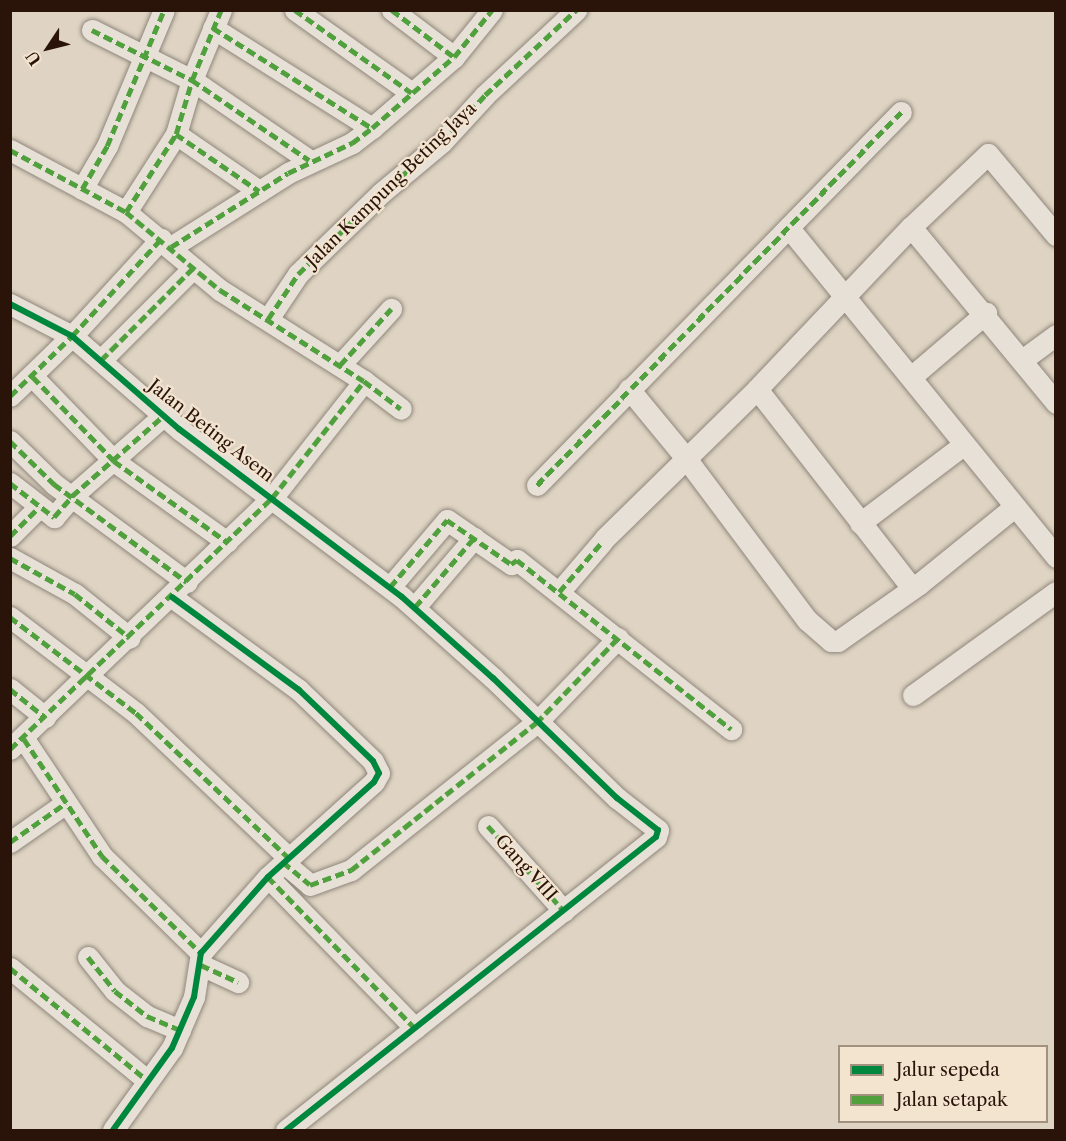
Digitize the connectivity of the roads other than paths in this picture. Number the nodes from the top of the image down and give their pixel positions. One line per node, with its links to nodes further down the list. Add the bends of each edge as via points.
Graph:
1 (164, 10): 8 (street)
2 (295, 10): 11 (street)
3 (392, 10): 9 (street)
4 (492, 10): 9 (street)
5 (576, 10): 29 (street, Jalan Kampung Beting Jaya, via 485,95 442,142 315,257 293,280)
6 (217, 19): 10 (street); 13 (street)
7 (92, 30): 8 (street)
8 (145, 56): 10 (street); 17 (street, via 107,146)
9 (454, 57): 11 (street)
10 (192, 80): 14 (street); 16 (street)
11 (412, 93): 13 (street)
12 (902, 112): 21 (street)
13 (372, 128): 16 (street, via 352,143)
14 (176, 134): 18 (street); 19 (street)
15 (10, 150): 17 (street)
16 (309, 160): 18 (street)
17 (82, 189): 19 (street)
18 (259, 191): 23 (street)
19 (126, 212): 23 (street)
20 (911, 226): 22 (street, via 988,154); 25 (street); 28 (street)
21 (789, 228): 25 (street); 39 (street)
22 (1056, 235)
23 (166, 243): 24 (street); 31 (street)
24 (193, 268): 29 (street); 32 (street)
25 (847, 297): 35 (street); 37 (street)
26 (10, 304): 31 (street, Jalan Beting Asem)
27 (391, 309): 34 (street)
28 (986, 314): 33 (street); 35 (street)
29 (268, 319): 34 (street)
30 (1056, 335): 33 (street)
31 (72, 336): 32 (street, Jalan Beting Asem); 38 (street)
32 (101, 360): 42 (street, Jalan Beting Asem)
33 (1022, 360): 40 (street)
34 (340, 365): 36 (street)
35 (910, 377): 44 (street)
36 (364, 381): 41 (street); 50 (street)
37 (762, 384): 45 (street); 53 (street)
38 (18, 386): 46 (street)
39 (629, 389): 45 (street); 48 (street)
40 (1056, 403)
41 (401, 409)
42 (163, 416): 46 (street); 50 (street, Jalan Beting Asem)
43 (10, 441): 49 (street)
44 (963, 445): 52 (street); 53 (street)
45 (685, 457): 60 (street, via 807,620 826,638 838,641); 62 (street, via 603,540)
46 (114, 461): 49 (street); 56 (street)
47 (10, 483): 51 (street)
48 (537, 485)
49 (72, 496): 51 (street, via 54,517); 61 (street)
50 (272, 498): 56 (street); 59 (street, Jalan Beting Asem)
51 (39, 507): 54 (street)
52 (1014, 507): 57 (street); 60 (street)
53 (866, 519): 60 (street)
54 (10, 536)
55 (474, 538): 59 (street, via 443,521); 62 (street, via 511,564 517,560); 64 (street)
56 (227, 542): 61 (street)
57 (1056, 557)
58 (10, 558): 66 (street, via 75,594)
59 (390, 587): 64 (street, Jalan Beting Asem)
60 (911, 587)
61 (179, 590): 66 (street); 78 (street, via 299,690 373,761 379,773)
62 (559, 592): 67 (street)
63 (1056, 592): 70 (street)
64 (415, 608): 72 (street, Jalan Beting Asem, via 494,678)
65 (10, 617): 68 (street)
66 (130, 638): 68 (street)
67 (618, 638): 72 (street); 73 (street)
68 (87, 674): 71 (street); 78 (street, via 136,713)
69 (10, 689): 71 (street)
70 (913, 695)
71 (45, 717): 74 (street)
72 (536, 723): 78 (street, via 351,870 310,885); 80 (street, Jalan Beting Asem, via 658,831 656,837)
73 (731, 729)
74 (17, 744): 75 (street)
75 (66, 803): 77 (street); 82 (street, via 125,881)
76 (488, 826): 80 (street, Gang VIII)
77 (10, 842)
78 (285, 860): 79 (street)
79 (268, 877): 82 (street); 85 (street)
80 (564, 910): 85 (street)
81 (88, 957): 86 (street, via 115,991 139,1009)
82 (201, 959): 84 (street); 86 (street, via 194,997)
83 (10, 968): 87 (street)
84 (238, 982)
85 (415, 1028): 89 (street)
86 (180, 1030): 87 (street, via 172,1048)
87 (147, 1080): 88 (street)
88 (113, 1131)
89 (286, 1131)

